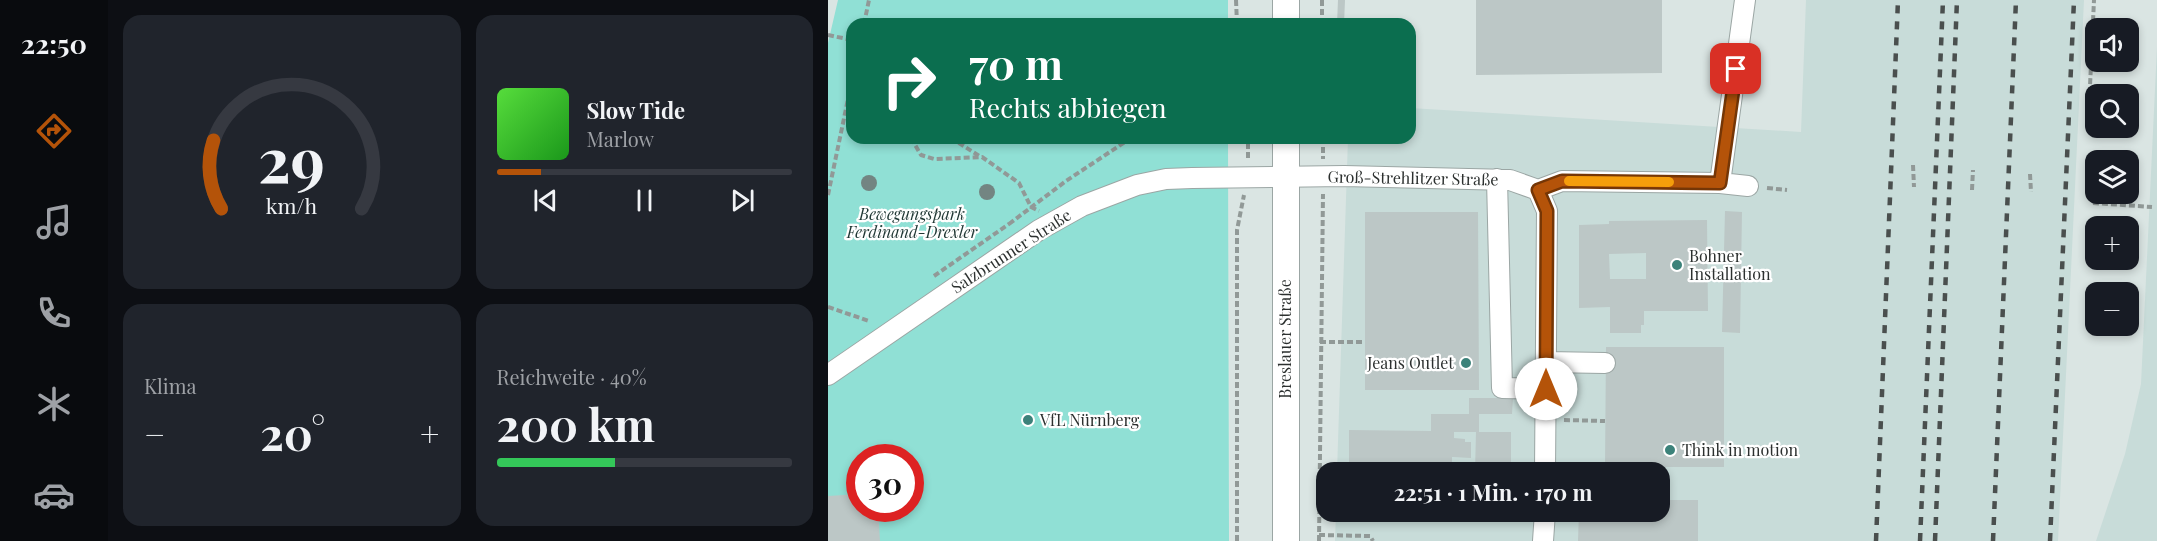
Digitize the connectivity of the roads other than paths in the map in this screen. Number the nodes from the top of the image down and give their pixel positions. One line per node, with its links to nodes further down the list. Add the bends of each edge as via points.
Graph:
1 (1286, 0): 3 (main road)
2 (1745, 0): 7 (street)
3 (1286, 18)
4 (1286, 144): 5 (main road, Breslauer Straße)
5 (1286, 179): 6 (street, Groß-Strehlitzer Straße); 12 (street, Salzbrunner Straße, via 1166,179 1137,184 1082,206); 16 (main road, Breslauer Straße)
6 (1497, 179): 9 (street, Groß-Strehlitzer Straße); 13 (street, via 1502,388)
7 (1720, 183): 8 (street); 9 (street, via 1562,181)
8 (1748, 186)
9 (1538, 190): 10 (street, via 1547,211)
10 (1546, 362): 11 (street); 13 (street)
11 (1605, 363)
12 (828, 375)
13 (1546, 389): 14 (street)
14 (1545, 462)
15 (1544, 522): 17 (street)
16 (1286, 541)
17 (1543, 541)

